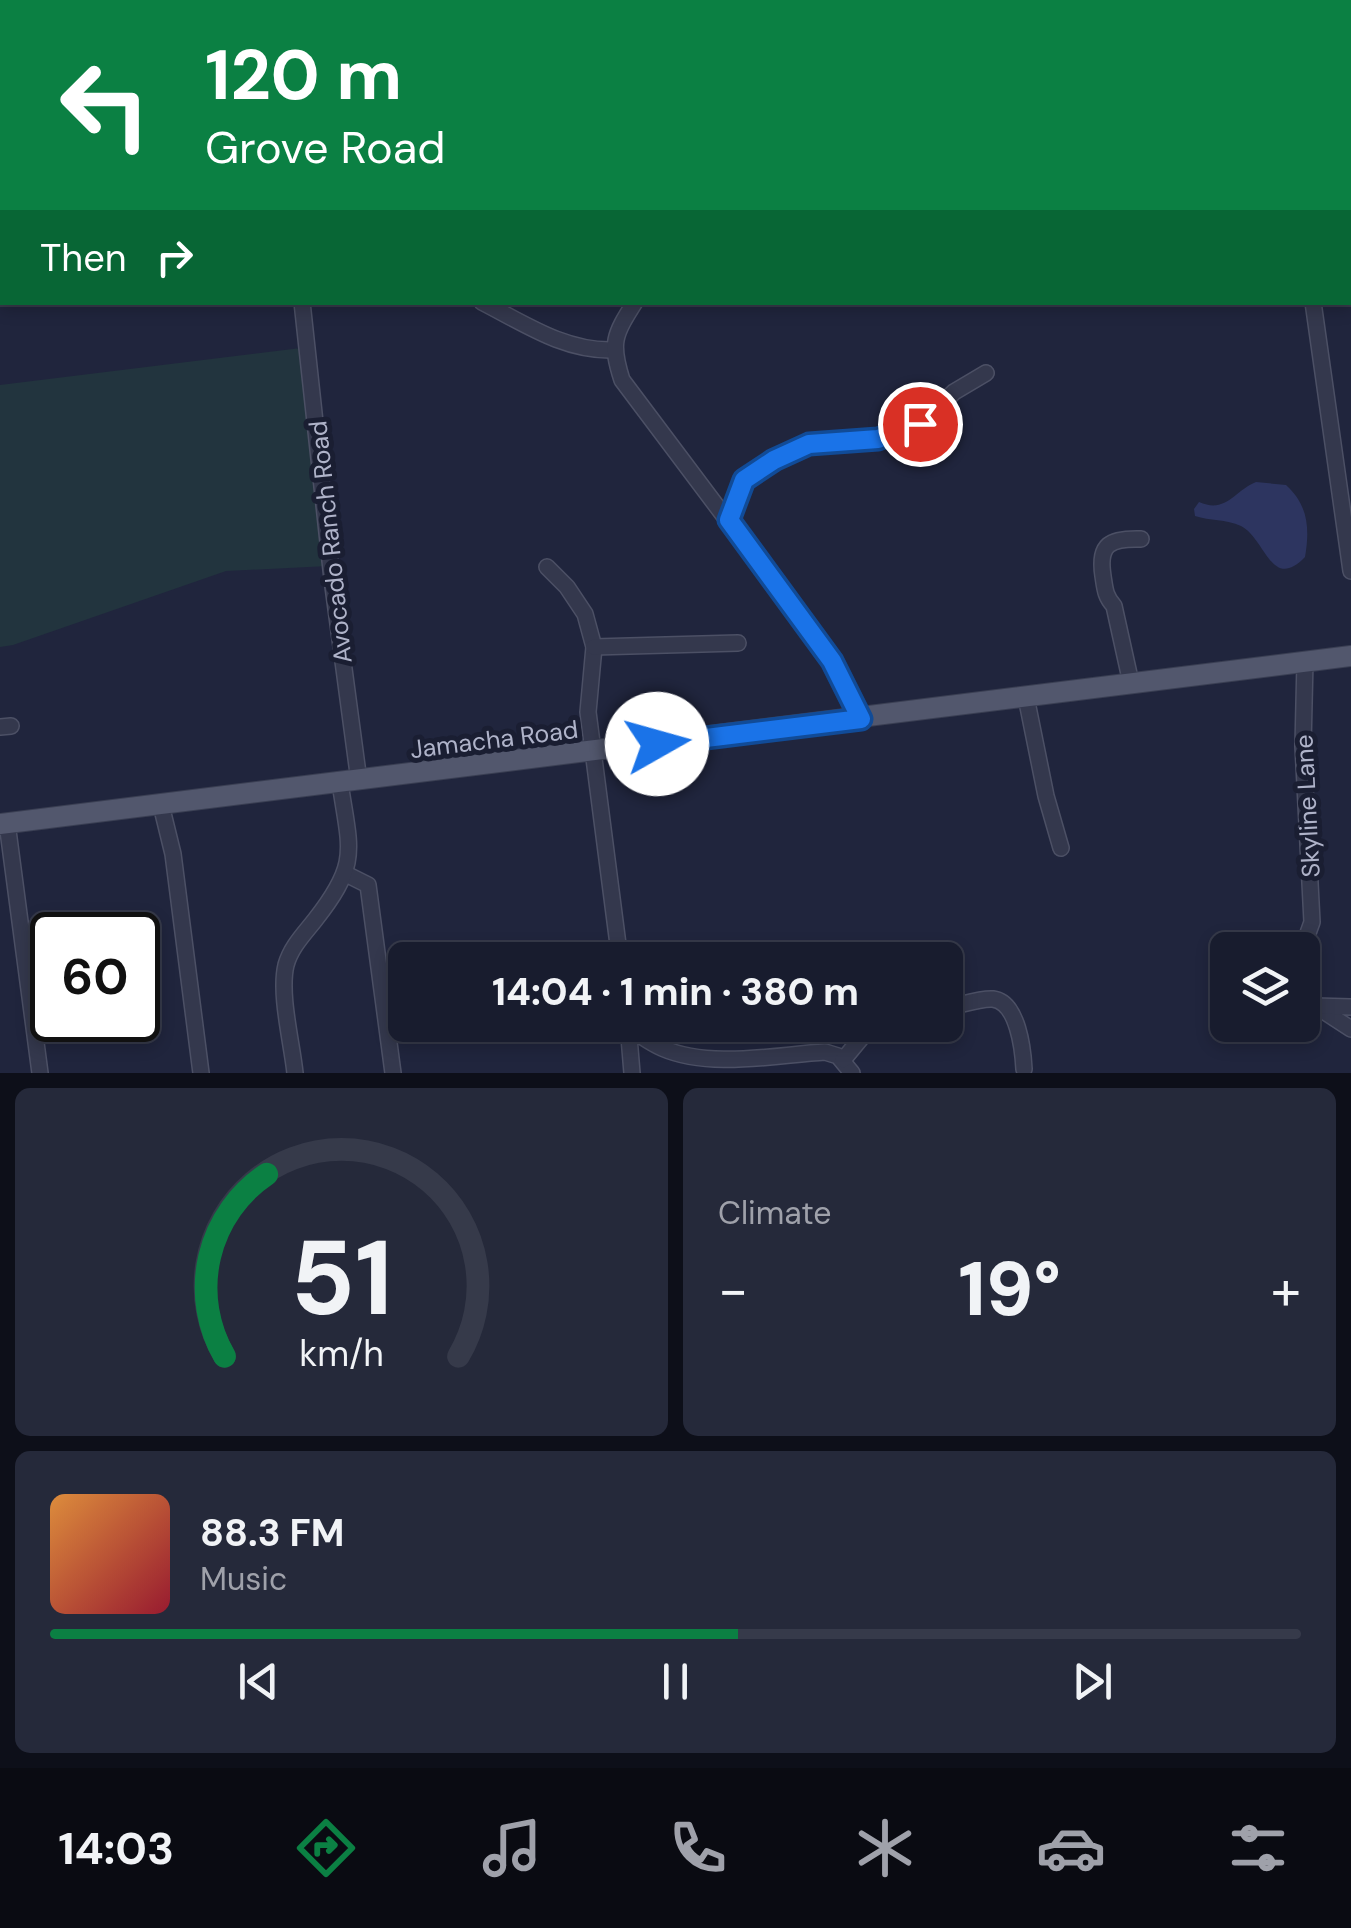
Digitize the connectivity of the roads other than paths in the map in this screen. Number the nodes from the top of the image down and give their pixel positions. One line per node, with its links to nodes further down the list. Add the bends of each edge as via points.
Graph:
1 (303, 305): 21 (street, Avocado Ranch Road)
2 (488, 305): 5 (street, via 567,345)
3 (633, 305): 5 (street)
4 (1312, 305): 8 (street)
5 (612, 350): 9 (street, via 622,380)
6 (986, 373): 9 (street, via 920,424 878,439 809,444 774,460 744,480)
7 (1351, 420): 8 (street)
8 (1332, 423): 12 (street)
9 (729, 520): 19 (street, via 832,661)
10 (1140, 540): 17 (street, via 1116,540 1100,558)
11 (547, 567): 14 (street, via 585,614)
12 (1351, 571)
13 (738, 643): 14 (street)
14 (594, 647): 20 (street, via 588,712)
15 (1351, 656): 16 (main road, Jamacha Road)
16 (1305, 661): 17 (main road, Jamacha Road); 26 (street, Skyline Lane)
17 (1130, 684): 18 (main road, Jamacha Road)
18 (1026, 696): 19 (main road, Jamacha Road); 24 (street)
19 (861, 719): 20 (main road, Jamacha Road)
20 (595, 752): 21 (main road, Jamacha Road); 27 (street)
21 (350, 782): 22 (main road, Jamacha Road); 25 (street, Avocado Ranch Road)
22 (161, 805): 23 (main road, Jamacha Road); 39 (street)
23 (4, 823): 38 (street)
24 (1061, 848)
25 (346, 874): 40 (street, via 286,964); 41 (street, via 368,885)
26 (1308, 932)
27 (618, 942)
28 (1320, 1003): 30 (street)
29 (963, 1005): 37 (street, via 992,999 1004,1004 1023,1046)
30 (1351, 1006)
31 (1320, 1010): 32 (street)
32 (1351, 1029)
33 (629, 1042): 42 (street)
34 (651, 1042): 36 (street, via 718,1059 826,1052)
35 (862, 1042): 36 (street)
36 (847, 1066)
37 (1024, 1069)
38 (40, 1073)
39 (201, 1073)
40 (296, 1073)
41 (393, 1073)
42 (632, 1073)

